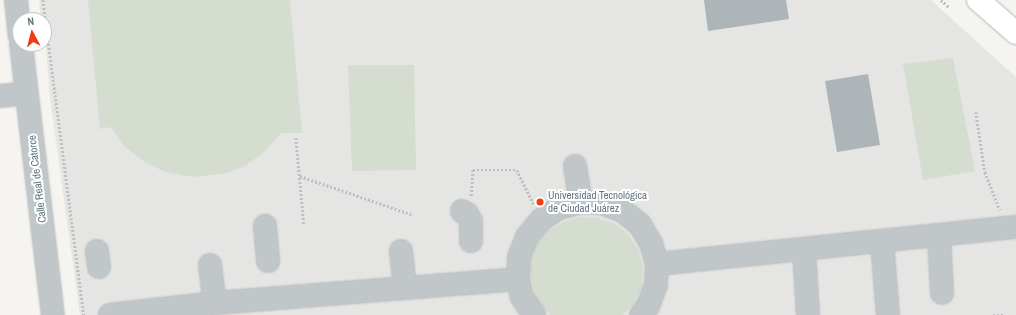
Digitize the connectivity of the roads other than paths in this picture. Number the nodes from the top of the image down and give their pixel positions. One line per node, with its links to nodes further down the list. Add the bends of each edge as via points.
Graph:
1 (16, 0): 3 (street)
2 (978, 0): 4 (main road)
3 (17, 12)
4 (1016, 33)
5 (22, 52): 6 (street, Calle Real de Catorce)
6 (27, 93): 7 (street); 26 (street, Calle Real de Catorce)
7 (0, 96)
8 (575, 166): 9 (street)
9 (581, 202): 20 (street, via 602,203 623,211 634,220 651,243); 21 (street, via 559,208 541,220 527,236 519,257)
10 (464, 212): 14 (street, via 471,226)
11 (265, 226): 18 (street)
12 (1009, 228): 13 (street)
13 (939, 235): 15 (street); 23 (street)
14 (471, 241)
15 (882, 241): 16 (street); 31 (street)
16 (804, 249): 20 (street); 30 (street)
17 (401, 251): 22 (street)
18 (268, 261)
19 (210, 264): 24 (street)
20 (657, 264): 29 (street, via 656,285 648,306)
21 (518, 279): 22 (street); 28 (street, via 522,297)
22 (405, 287): 25 (street)
23 (942, 293)
24 (214, 303): 25 (street); 27 (street)
25 (267, 307)
26 (53, 315)
27 (110, 315)
28 (534, 315)
29 (640, 315)
30 (808, 315)
31 (888, 315)

